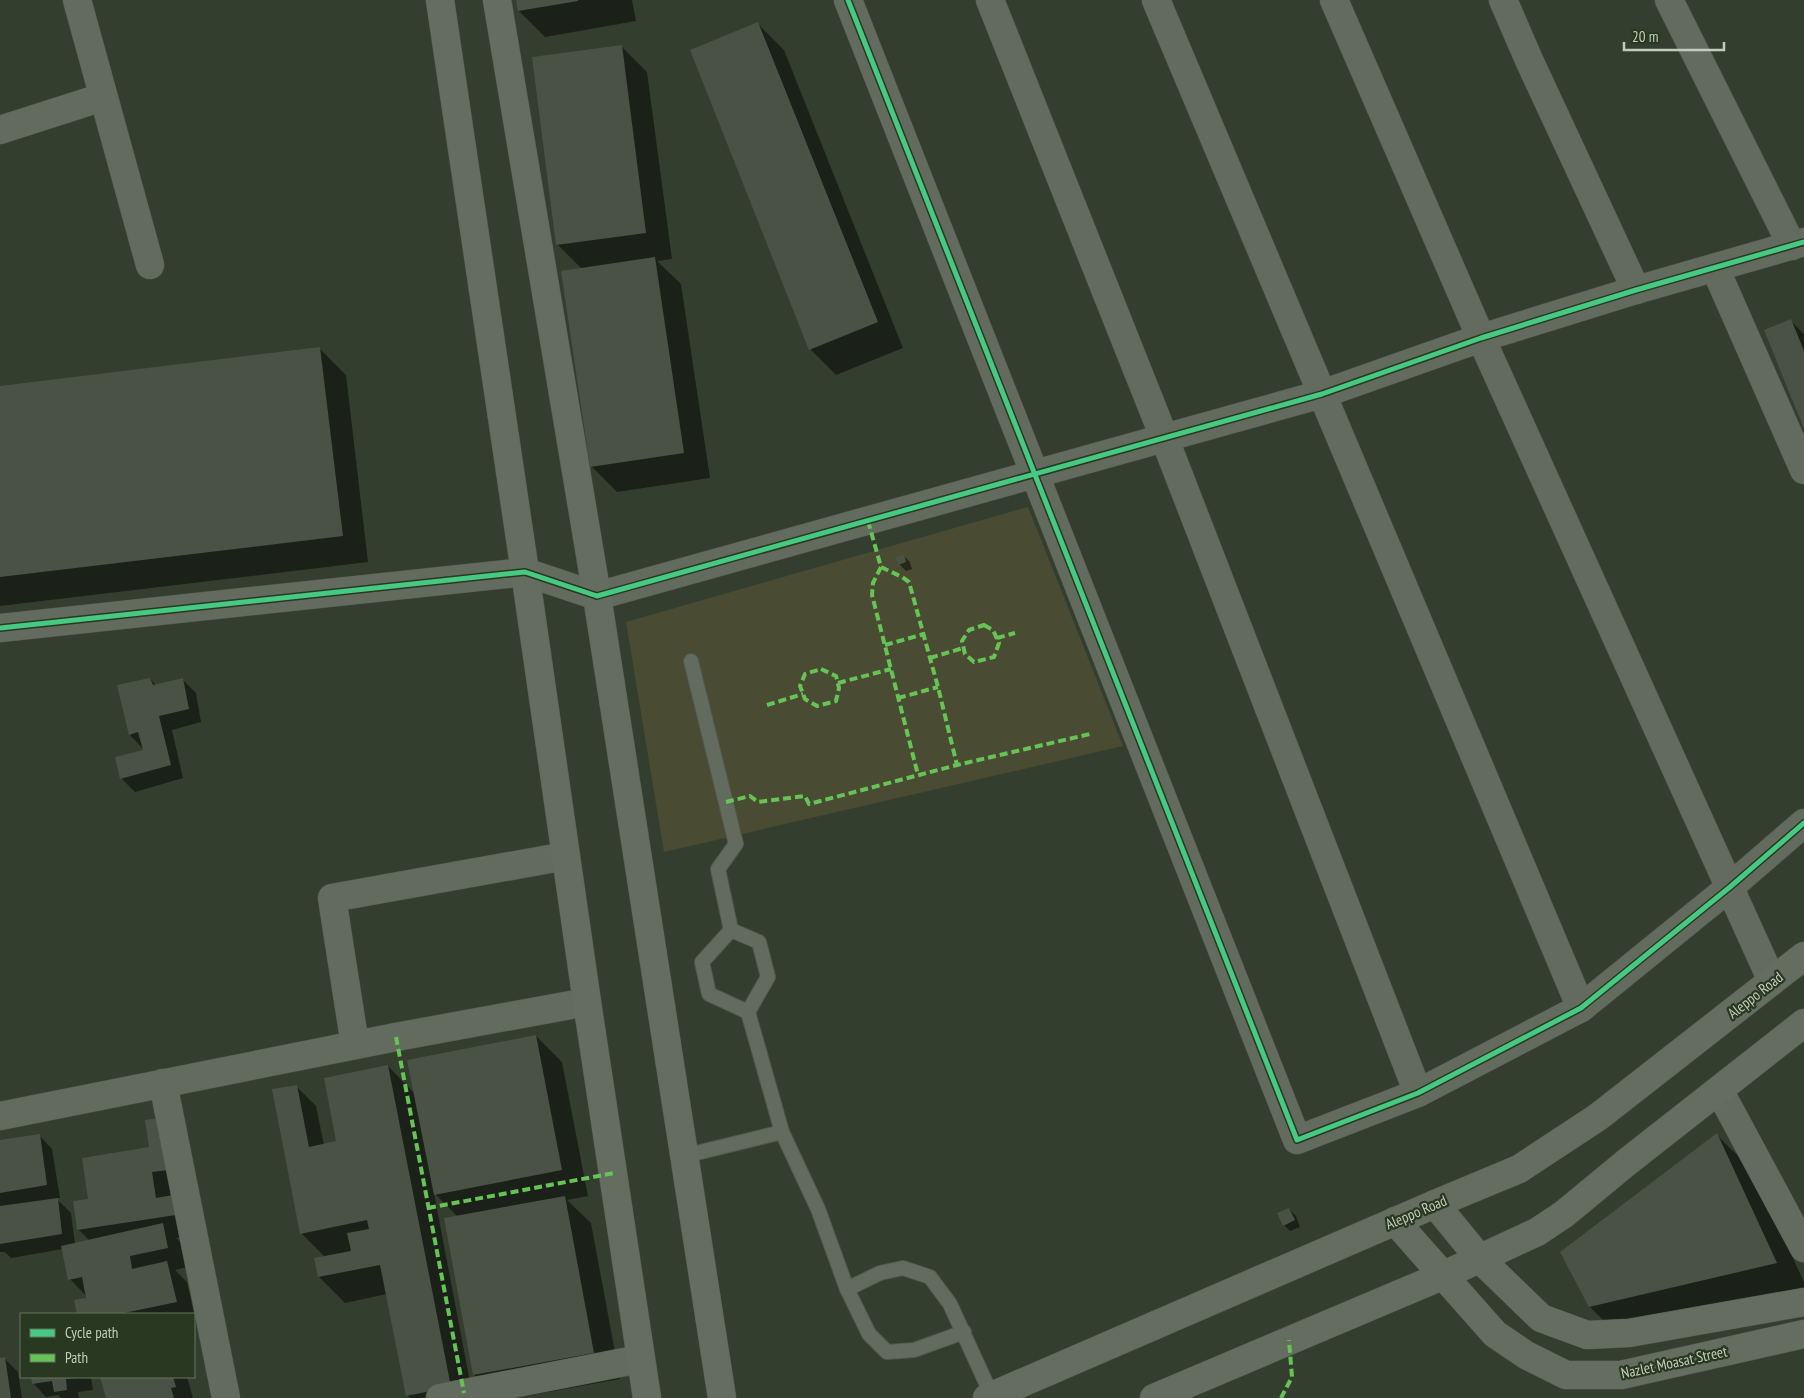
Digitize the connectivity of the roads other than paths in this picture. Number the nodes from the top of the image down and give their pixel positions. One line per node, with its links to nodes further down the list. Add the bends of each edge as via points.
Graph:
1 (77, 0): 10 (street)
2 (440, 0): 21 (main road)
3 (497, 0): 22 (main road)
4 (848, 0): 20 (street)
5 (990, 0): 18 (street)
6 (1156, 0): 17 (street)
7 (1334, 0): 16 (street)
8 (1503, 0): 15 (street)
9 (1669, 0): 12 (street)
10 (103, 97): 11 (street); 13 (street)
11 (0, 130)
12 (1798, 244): 14 (street)
13 (150, 265)
14 (1716, 268): 15 (street); 19 (street)
15 (1636, 290): 16 (street)
16 (1481, 338): 17 (street); 27 (street)
17 (1322, 394): 18 (street); 32 (street)
18 (1164, 437): 20 (street); 38 (street)
19 (1804, 470)
20 (1034, 474): 22 (street); 38 (street, via 1296,1140)
21 (525, 572): 22 (street); 23 (street); 26 (main road)
22 (597, 596): 41 (main road)
23 (0, 628)
24 (691, 661): 28 (lane, via 736,844 718,870)
25 (1804, 824): 27 (street)
26 (566, 856): 31 (main road); 35 (street, via 332,898)
27 (1730, 887): 30 (street); 32 (street)
28 (731, 930): 33 (lane, via 760,942 768,976); 33 (lane, via 702,962 709,994)
29 (1804, 956): 30 (main road, Aleppo Road)
30 (1772, 981): 42 (main road, Aleppo Road, via 1598,1117 1519,1169)
31 (587, 1002): 35 (street); 51 (main road)
32 (1580, 1008): 38 (street)
33 (748, 1012): 40 (lane)
34 (1804, 1023): 37 (main road)
35 (354, 1045): 36 (street)
36 (164, 1083): 39 (street); 53 (street)
37 (1719, 1090): 44 (street); 45 (main road, via 1564,1214 1537,1232)
38 (1418, 1093)
39 (0, 1116)
40 (782, 1132): 41 (lane); 47 (lane, via 818,1209)
41 (684, 1156): 56 (main road)
42 (1435, 1204): 43 (main road, Aleppo Road); 45 (main road)
43 (1395, 1221): 46 (main road, Nazlet Moasat Street); 52 (main road, Aleppo Road)
44 (1804, 1248)
45 (1480, 1259): 46 (main road); 48 (main road, via 1540,1318 1587,1336 1629,1333)
46 (1442, 1276): 50 (main road, Nazlet Moasat Street, via 1495,1334 1526,1355 1566,1375 1621,1375); 57 (main road)
47 (847, 1289): 49 (lane, via 880,1273 903,1268 930,1277 950,1304); 49 (lane, via 868,1334 887,1352 914,1350)
48 (1804, 1302)
49 (964, 1332): 52 (lane)
50 (1804, 1334)
51 (640, 1359): 54 (street); 55 (main road)
52 (990, 1397)
53 (226, 1398)
54 (440, 1398)
55 (647, 1398)
56 (722, 1398)
57 (1154, 1398)

